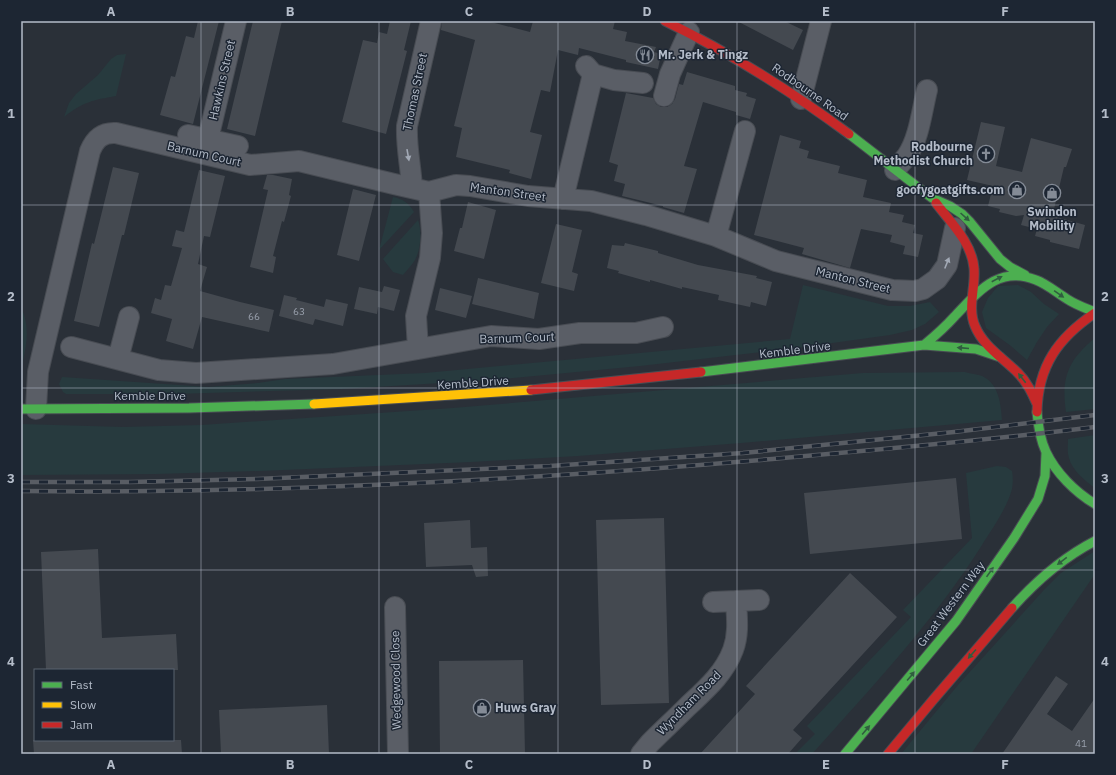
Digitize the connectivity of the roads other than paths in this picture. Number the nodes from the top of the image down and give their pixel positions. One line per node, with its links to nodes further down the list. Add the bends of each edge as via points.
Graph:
1 (236, 21): 11 (street, Hawkins Street, via 198,137)
2 (431, 21): 13 (street, Thomas Street, one-way to 13, via 406,139 411,169)
3 (665, 21): 5 (main road, Rodbourne Road)
4 (821, 21): 9 (street)
5 (688, 32): 8 (street, via 670,74); 9 (main road, Rodbourne Road)
6 (643, 83): 15 (street, Manton Street, via 614,80 589,70)
7 (927, 90): 12 (street, via 916,136 907,156)
8 (664, 96)
9 (801, 99): 12 (main road, Rodbourne Road)
10 (746, 131): 17 (street)
11 (238, 146)
12 (895, 170): 14 (main road, Rodbourne Road)
13 (420, 190): 15 (street, Manton Street, via 470,186); 25 (street, via 432,233 430,258 416,316); 29 (street, Barnum Court, via 299,161 250,165 116,133 101,136 94,142 90,152)
14 (932, 198): 16 (main road, Rodbourne Road); 18 (main road, Rodbourne Road, one-way to 18, via 951,206 965,216 998,258)
15 (563, 199): 17 (street, Manton Street, via 612,206)
16 (955, 228): 17 (street, Manton Street, one-way to 16, via 776,261 892,290 915,291 923,289 937,279 947,265); 19 (main road, Rodbourne Road, via 966,242 972,258)
17 (716, 236)
18 (1025, 275): 19 (main road, one-way to 18, via 1003,276); 20 (main road, Rodbourne Road, one-way to 20, via 1071,302)
19 (973, 295): 23 (main road, via 950,322); 26 (main road, Rodbourne Road, via 975,326)
20 (1095, 312): 28 (main road, via 1070,332 1054,352 1042,375)
21 (129, 317): 27 (street)
22 (663, 327): 25 (street, Barnum Court, via 636,333 580,333 539,339 491,336)
23 (924, 345): 26 (main road, Kemble Drive, one-way to 23, via 976,349); 29 (main road, Kemble Drive, via 517,392 280,406)
24 (71, 347): 27 (street, Barnum Court)
25 (418, 349): 27 (street, Barnum Court, via 333,364 196,373 159,370)
26 (1000, 357): 28 (main road, Rodbourne Road, one-way to 26, via 1022,378)
27 (118, 359)
28 (1037, 404): 30 (main road, via 1038,426)
29 (29, 409)
30 (1046, 453): 31 (main road, via 1071,486); 39 (main road, Great Western Way, one-way to 30, via 956,621 1014,538 1038,499 1045,476)
31 (1095, 504)
32 (1095, 541): 40 (main road, one-way to 40, via 1062,560 1039,580)
33 (759, 600): 34 (street)
34 (736, 601): 35 (street); 38 (street, Wyndham Road, via 736,639 724,668 712,684)
35 (713, 602)
36 (395, 607): 37 (street, Wedgewood Close)
37 (398, 754)
38 (641, 754)
39 (846, 754)
40 (888, 754)

